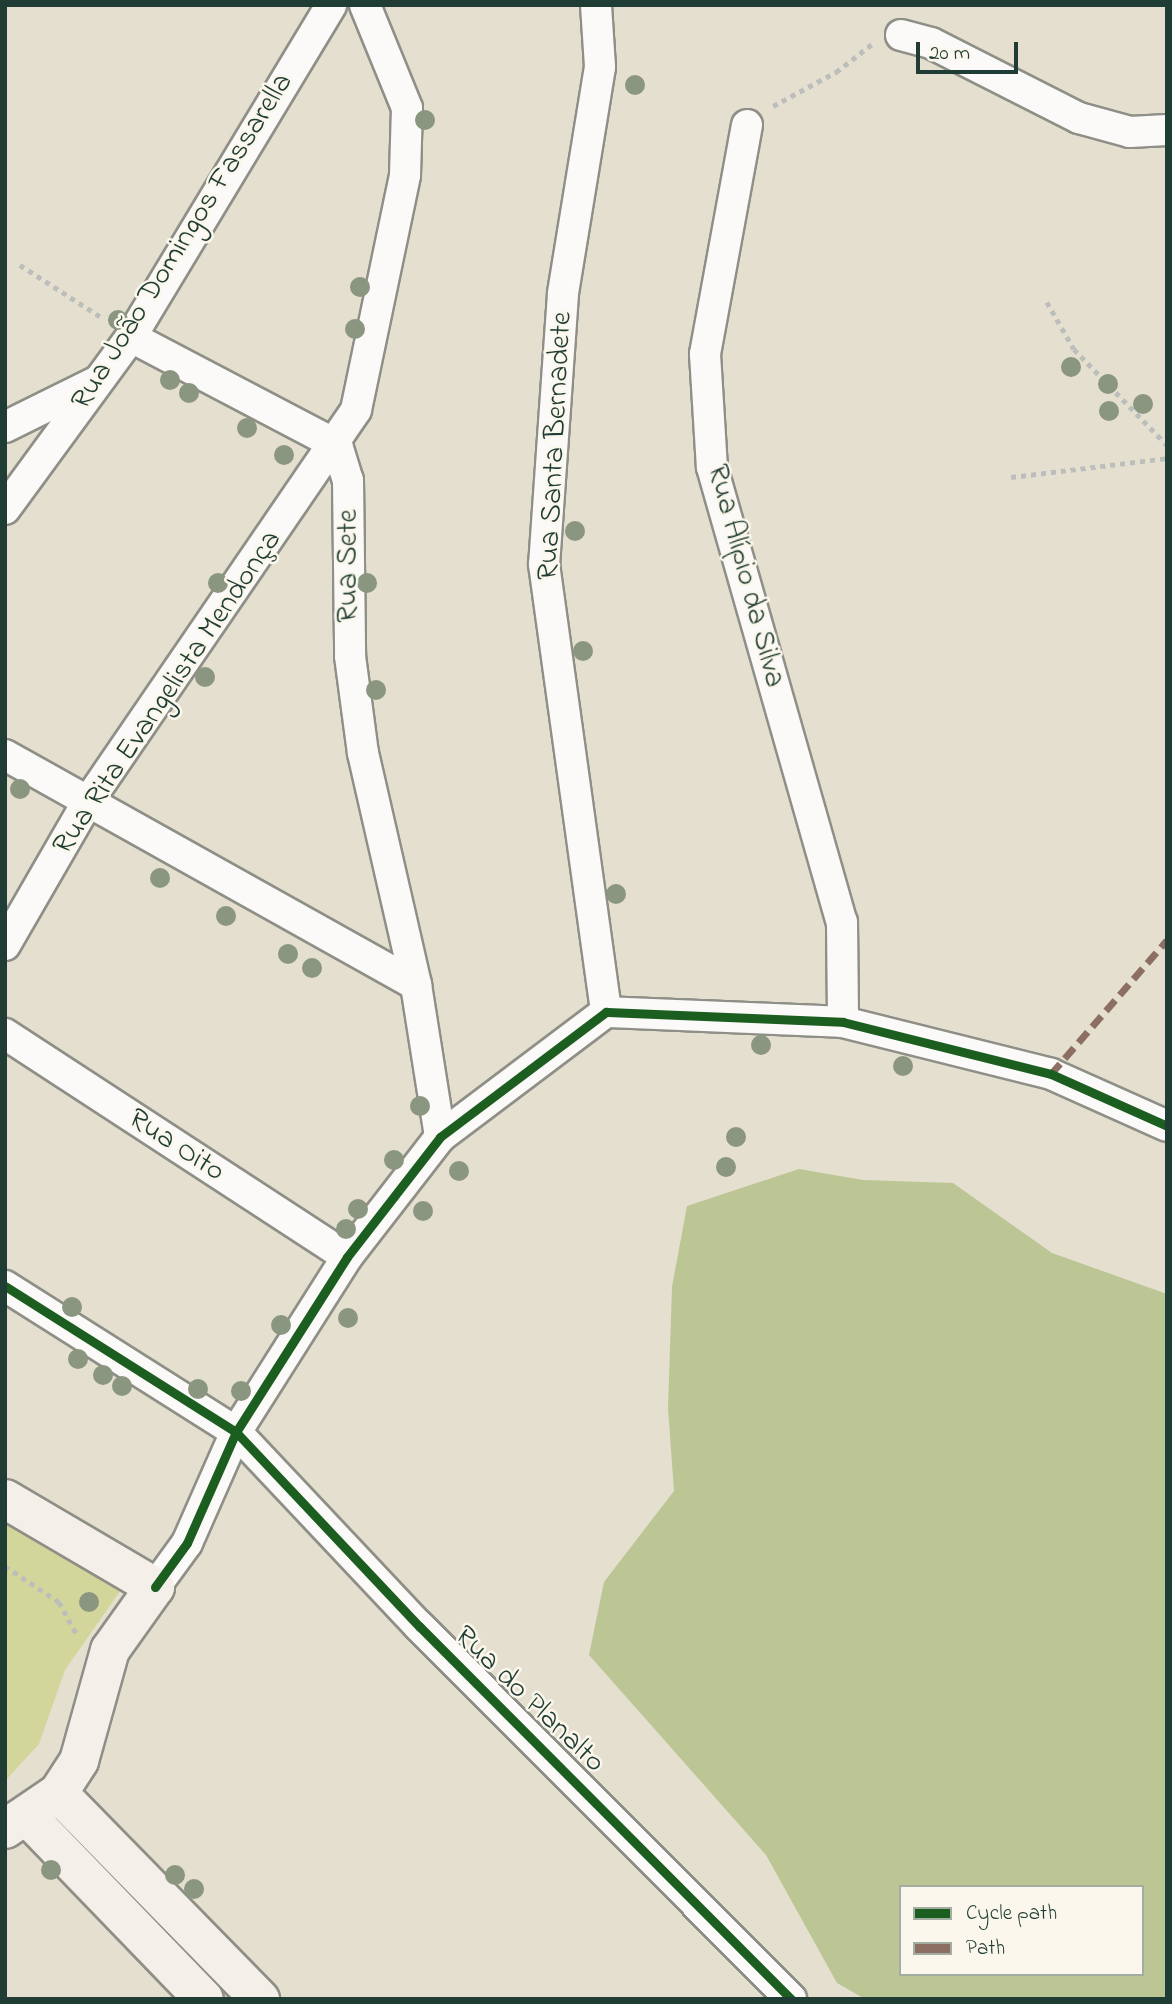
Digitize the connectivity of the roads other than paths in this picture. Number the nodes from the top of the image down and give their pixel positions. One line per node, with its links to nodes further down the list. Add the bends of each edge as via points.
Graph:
1 (331, 5): 9 (street, Rua João Domingos Fassarella)
2 (365, 5): 12 (street, via 407,108 405,174 356,410)
3 (596, 5): 6 (street, Rua Santa Bernadete)
4 (616, 5): 6 (street)
5 (901, 35): 8 (street, via 931,43 1079,118 1130,132)
6 (600, 67): 18 (street, Rua Santa Bernadete, via 563,295 544,564)
7 (747, 125): 19 (street, Rua Alípio da Silva, via 705,354 712,467 842,922)
8 (1167, 130)
9 (131, 337): 10 (street, Rua João Domingos Fassarella); 12 (street)
10 (102, 379): 11 (street); 13 (street, Rua João Domingos Fassarella)
11 (5, 427)
12 (337, 445): 15 (street, Rua Rita Evangelista Mendonça); 17 (street, Rua Sete, via 348,480 350,656 363,753)
13 (5, 509)
14 (5, 755): 15 (street)
15 (87, 803): 16 (street, Rua Rita Evangelista Mendonça); 17 (street)
16 (5, 945)
17 (416, 985): 22 (street, Rua Sete)
18 (606, 1012): 19 (street); 22 (street)
19 (843, 1022): 21 (street, via 1051,1074)
20 (5, 1034): 23 (street, Rua Oito)
21 (1167, 1126)
22 (440, 1138): 23 (street)
23 (347, 1257): 25 (street)
24 (5, 1286): 25 (street, Rua do Planalto)
25 (236, 1432): 27 (street, via 187,1543); 32 (street, Rua do Planalto, via 419,1626)
26 (5, 1499): 27 (street)
27 (155, 1587): 28 (street, via 110,1650 94,1688 91,1726)
28 (58, 1793): 29 (street); 31 (street)
29 (17, 1823): 30 (street)
30 (204, 1999)
31 (260, 1999)
32 (791, 1999)

